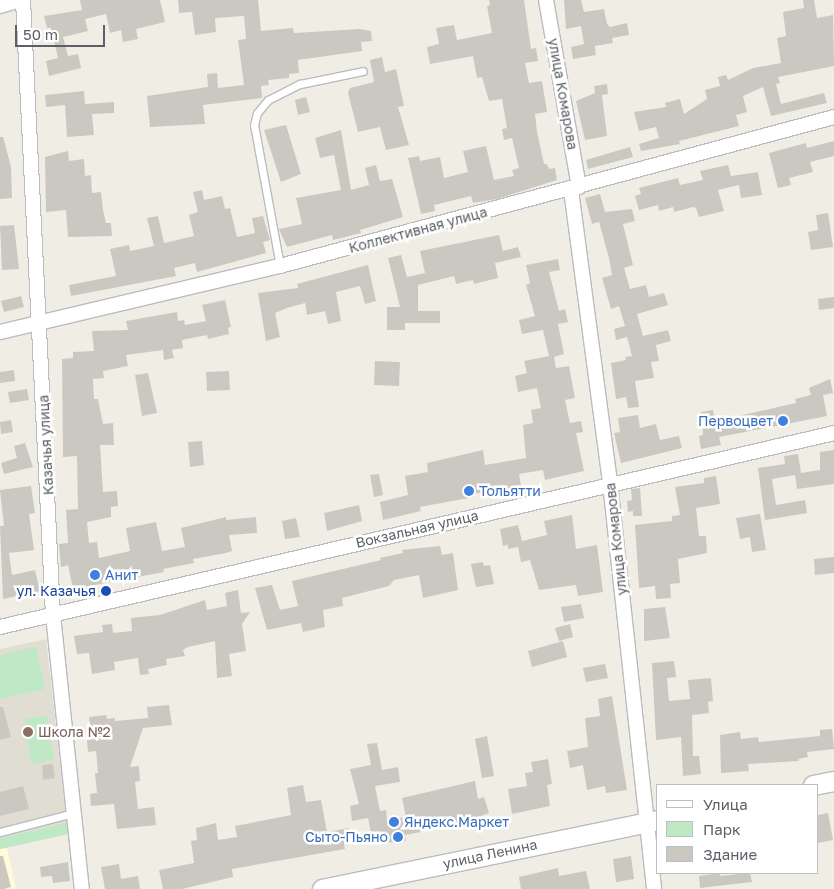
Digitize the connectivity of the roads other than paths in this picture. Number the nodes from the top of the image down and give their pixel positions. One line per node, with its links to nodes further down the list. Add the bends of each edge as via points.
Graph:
1 (22, 0): 3 (street); 8 (street, Казачья улица)
2 (546, 0): 6 (street, улица Комарова)
3 (0, 6)
4 (363, 71): 7 (lane, via 300,84 268,100 257,113 254,125)
5 (834, 117): 6 (street, Коллективная улица)
6 (575, 188): 7 (street, Коллективная улица); 11 (street, улица Комарова)
7 (280, 266): 8 (street, Коллективная улица)
8 (40, 325): 9 (street, Коллективная улица); 12 (street, Казачья улица)
9 (0, 332)
10 (834, 433): 11 (street, Вокзальная улица)
11 (610, 483): 12 (street, Вокзальная улица); 17 (street, улица Комарова)
12 (53, 615): 13 (street, Вокзальная улица); 16 (street, Казачья улица)
13 (0, 627)
14 (834, 781): 15 (main road)
15 (818, 784)
16 (74, 813): 18 (lane); 20 (street, Казачья улица)
17 (653, 821): 19 (main road, улица Ленина); 22 (street, улица Комарова)
18 (0, 832)
19 (347, 886): 21 (main road, улица Ленина)
20 (82, 889)
21 (322, 889)
22 (654, 889)

